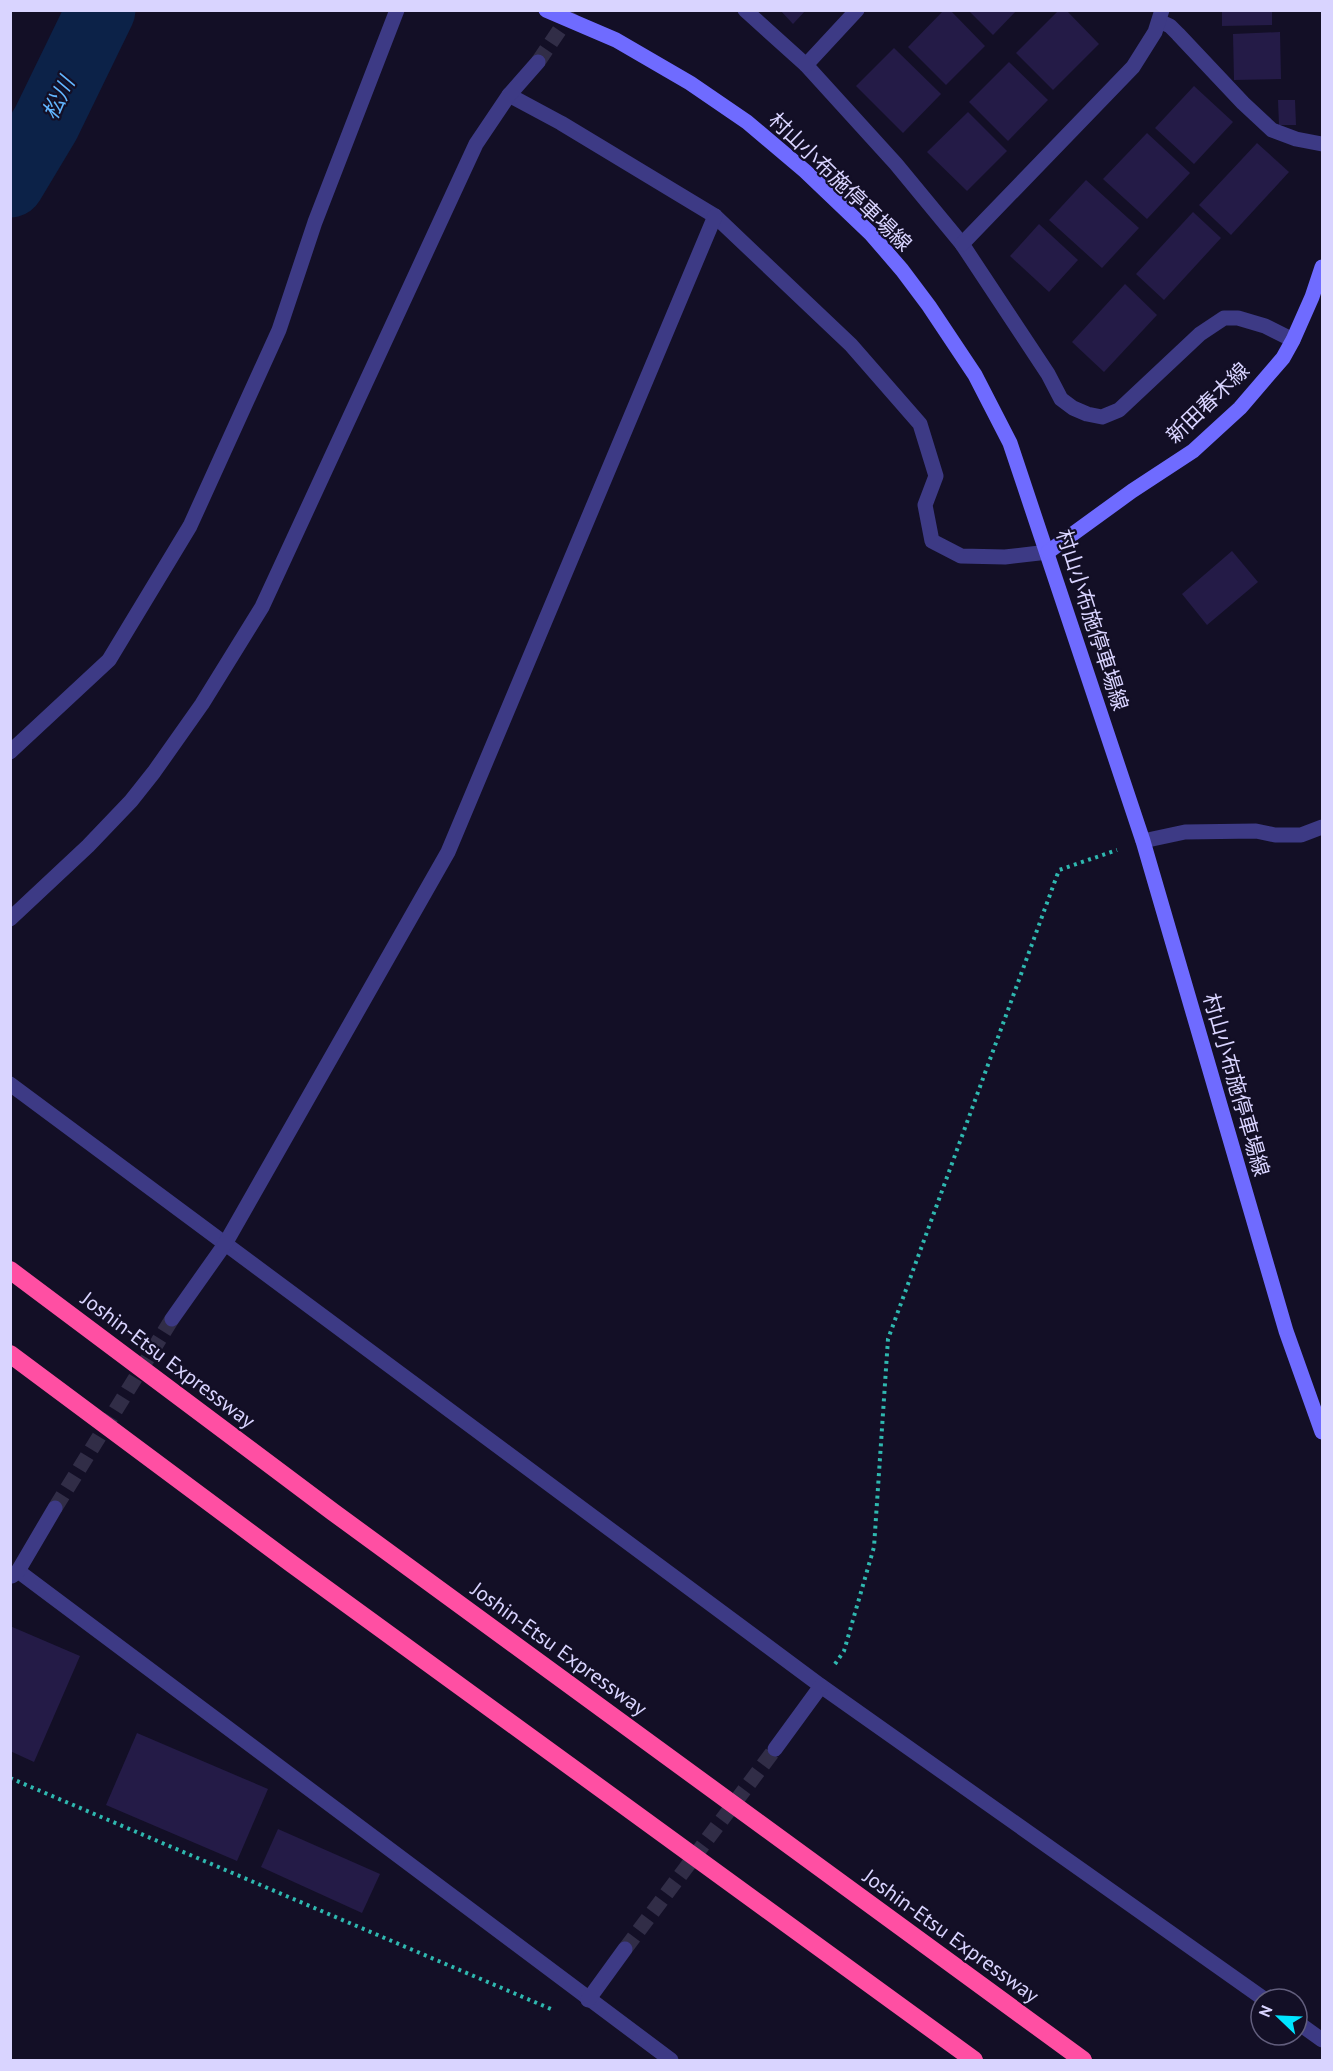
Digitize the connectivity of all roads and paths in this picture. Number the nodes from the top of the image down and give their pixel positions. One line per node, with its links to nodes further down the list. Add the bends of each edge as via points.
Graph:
1 (397, 10): 15 (street, via 315,222 279,330 190,526 109,660)
2 (546, 10): 14 (main road, 村山小布施停車場線, via 616,40 747,122 871,234 929,306 975,375 1010,443)
3 (745, 10): 7 (street)
4 (857, 10): 7 (street)
5 (1161, 16): 9 (street, via 1272,130); 11 (street, via 1133,67)
6 (538, 62): 8 (street)
7 (806, 65): 11 (street)
8 (509, 95): 10 (street); 18 (street, via 476,144 267,596 230,661 131,801)
9 (1323, 144)
10 (715, 216): 14 (street, via 851,345 920,424 936,476 925,505 932,541 961,556 1005,557); 20 (street, via 448,852)
11 (962, 244): 13 (street, via 1061,399 1087,414 1102,417 1119,410 1200,334 1224,318 1265,326)
12 (1323, 267): 13 (main road, 新田春木線)
13 (1293, 340): 14 (main road, 新田春木線, via 1283,358 1240,408 1193,451)
14 (1048, 552): 17 (main road, 村山小布施停車場線)
15 (10, 752)
16 (1323, 827): 17 (street, via 1301,835 1185,832)
17 (1143, 841): 24 (main road, 村山小布施停車場線, via 1286,1331); 27 (path, via 1059,870 888,1340 874,1547 844,1651)
18 (10, 920)
19 (10, 1084): 20 (street)
20 (225, 1244): 22 (street); 27 (street)
21 (10, 1270): 37 (highway, Joshin-Etsu Expressway, via 333,1512)
22 (172, 1319)
23 (10, 1354): 36 (highway)
24 (1323, 1432)
25 (55, 1508): 26 (street)
26 (14, 1575): 32 (street)
27 (821, 1686): 28 (street); 31 (street)
28 (775, 1749)
29 (10, 1778): 32 (path, via 551,2009)
30 (626, 1949): 32 (street)
31 (1249, 1988)
32 (588, 2000): 35 (street)
33 (1309, 2030): 34 (street)
34 (1323, 2040)
35 (671, 2061)
36 (974, 2061)
37 (1083, 2061)

